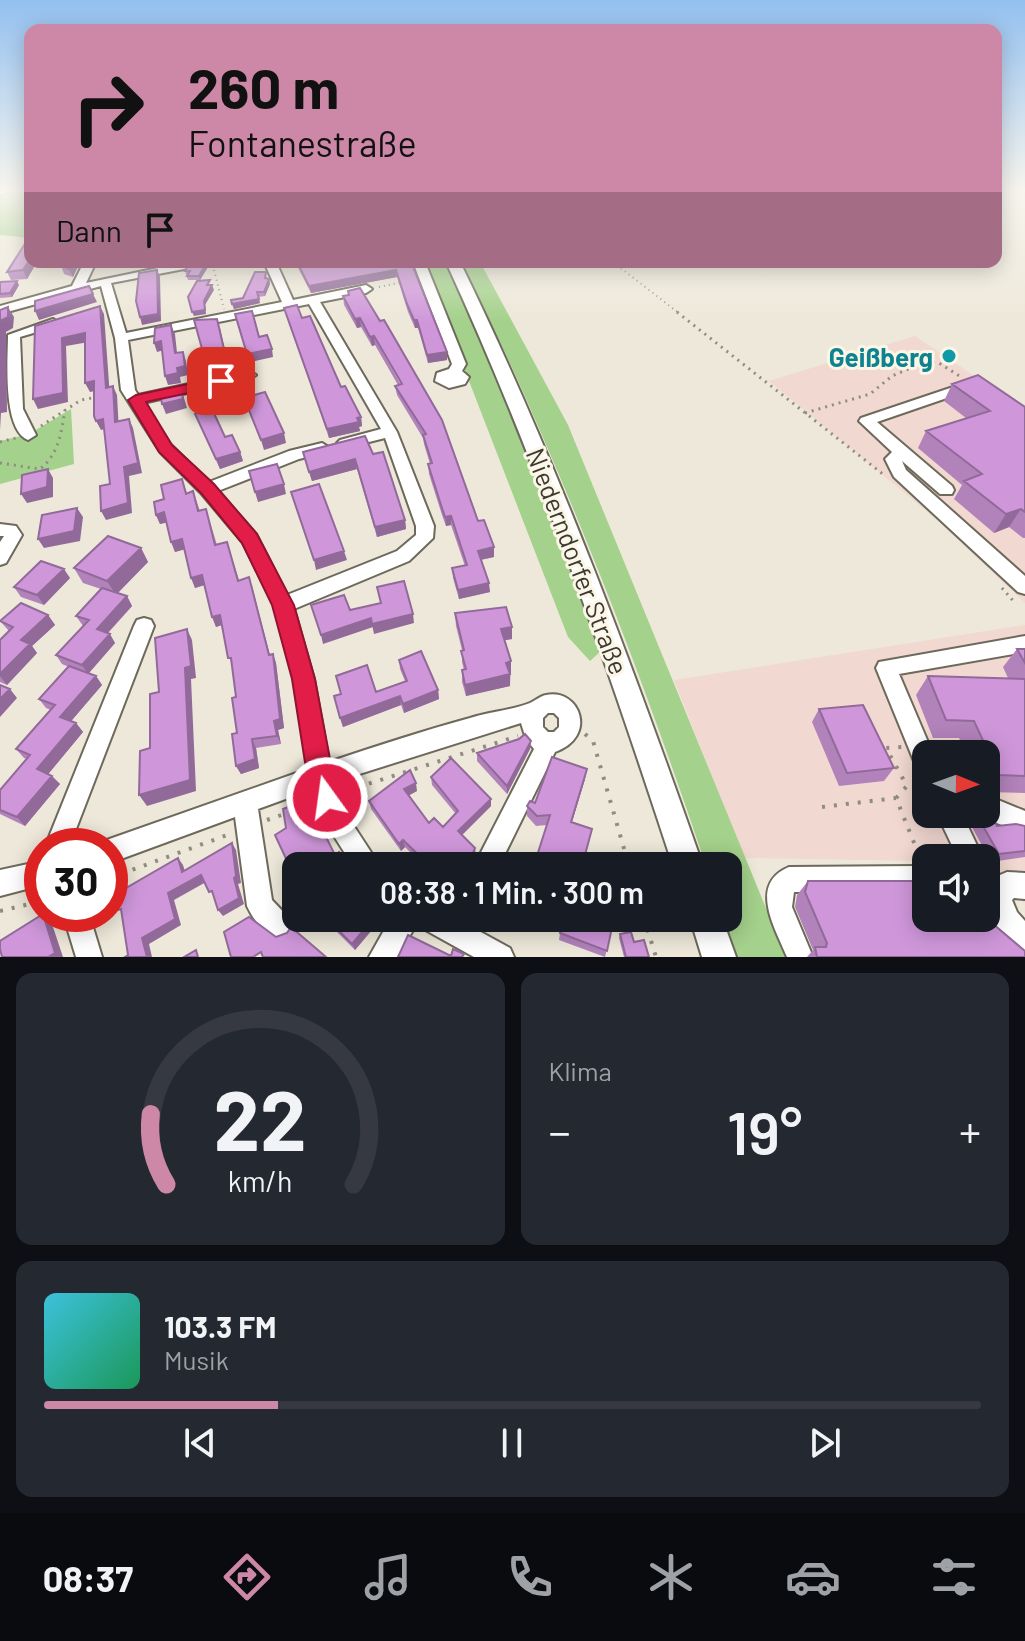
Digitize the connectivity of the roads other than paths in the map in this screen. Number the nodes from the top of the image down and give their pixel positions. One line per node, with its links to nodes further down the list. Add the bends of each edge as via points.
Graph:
1 (87, 268): 7 (street)
2 (151, 268): 6 (street)
3 (273, 268): 10 (street)
4 (422, 268): 14 (street, via 459,364)
5 (456, 268): 40 (main road, Niederndorfer Straße, via 574,541)
6 (105, 281): 7 (street); 13 (street, via 105,307)
7 (77, 289): 11 (street)
8 (366, 289): 9 (street)
9 (313, 301): 10 (street); 18 (street)
10 (290, 306): 13 (street)
11 (0, 310)
12 (70, 318): 19 (street, via 14,335 16,409)
13 (121, 338): 17 (street)
14 (454, 372)
15 (249, 375): 17 (street)
16 (977, 388): 20 (street, via 866,421)
17 (132, 395): 21 (street, via 165,448)
18 (390, 432): 21 (street, via 294,455); 26 (street, via 425,526 424,538 403,556)
19 (28, 435)
20 (902, 453): 22 (street); 25 (street, via 893,459 900,473)
21 (207, 489): 26 (street, via 250,539)
22 (946, 490)
23 (0, 530): 24 (street, via 13,535)
24 (0, 558)
25 (1025, 587)
26 (283, 605): 32 (street, via 304,679)
27 (144, 626): 36 (street)
28 (1025, 644): 30 (street, via 886,668)
29 (534, 713): 31 (street, via 533,732); 31 (street, via 553,705 569,717 566,736); 32 (street, via 458,730)
30 (917, 740)
31 (544, 741): 39 (street, via 545,750)
32 (320, 775): 33 (street); 38 (street, via 340,825)
33 (245, 802): 37 (street); 45 (street, via 260,906)
34 (1000, 813): 35 (street)
35 (1025, 823)
36 (65, 828)
37 (128, 844)
38 (358, 852)
39 (493, 852)
40 (683, 852)
41 (24, 877): 43 (street)
42 (912, 879): 55 (street, via 789,880 781,887 779,907)
43 (0, 883)
44 (1004, 886): 46 (street, via 1000,907)
45 (281, 928)
46 (1016, 930)
47 (81, 932): 51 (street)
48 (397, 932): 52 (street)
49 (459, 932): 53 (street)
50 (711, 932): 54 (main road)
51 (89, 957)
52 (382, 957)
53 (501, 957)
54 (719, 957)
55 (800, 957)

